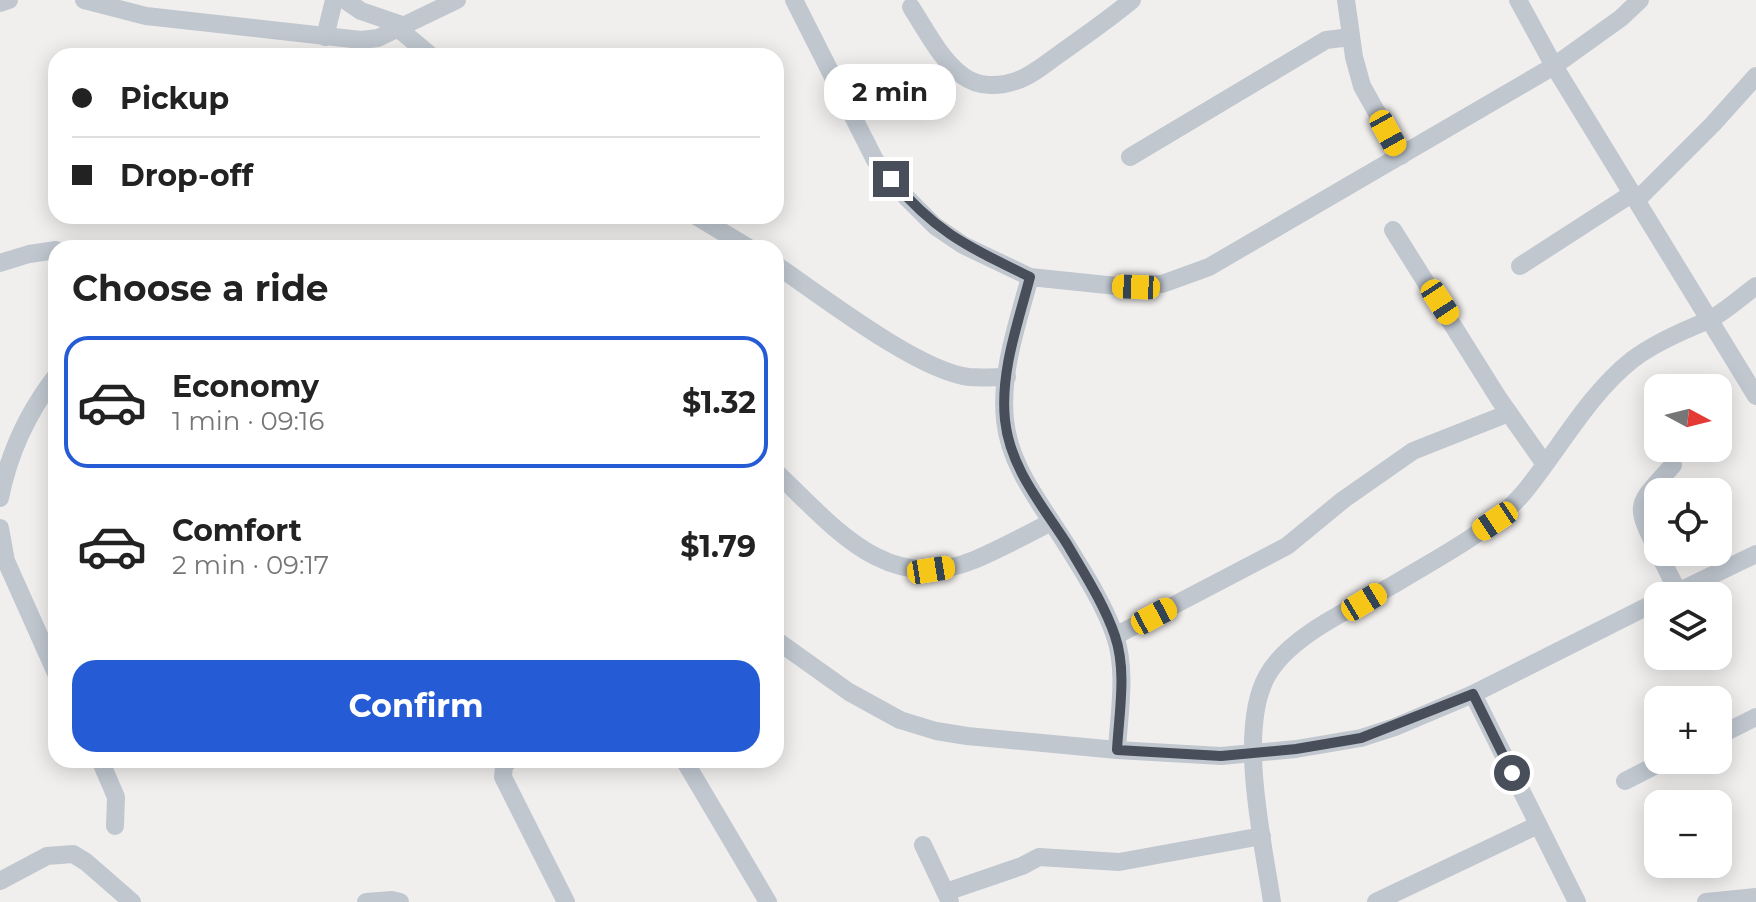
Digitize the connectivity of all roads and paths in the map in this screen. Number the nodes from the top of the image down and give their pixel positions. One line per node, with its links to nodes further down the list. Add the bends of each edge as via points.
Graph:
1 (9, 0): 11 (street)
2 (84, 0): 14 (street, via 146,16)
3 (334, 0): 14 (street)
4 (345, 0): 13 (street)
5 (457, 0): 13 (street)
6 (794, 0): 29 (street, via 875,160 907,198 963,245)
7 (1132, 0): 12 (street, via 1032,74 992,86 964,77 949,63)
8 (1346, 0): 15 (street)
9 (1518, 0): 17 (street)
10 (1640, 0): 17 (street)
11 (0, 3)
12 (911, 7)
13 (402, 28): 14 (street, via 361,40); 16 (street)
14 (325, 37)
15 (1351, 37): 19 (street, via 1362,86); 20 (street, via 1326,40)
16 (423, 48)
17 (1554, 66): 19 (street); 21 (street)
18 (1756, 76): 21 (street)
19 (1401, 156): 29 (street, via 1209,267 1162,284 1117,286)
20 (1130, 157)
21 (1635, 196): 27 (street); 31 (street)
22 (709, 224): 24 (street)
23 (1393, 230): 35 (street)
24 (736, 240)
25 (48, 251): 26 (street)
26 (0, 263)
27 (1520, 266)
28 (784, 270): 32 (street, via 934,366 968,377)
29 (1030, 277): 32 (street)
30 (1756, 286): 31 (street)
31 (1709, 320): 34 (street); 36 (street, via 1633,360)
32 (1007, 377): 42 (street, via 1005,421 1011,450)
33 (48, 389): 40 (street, via 23,428)
34 (1756, 396)
35 (1509, 413): 36 (street); 48 (street, via 1413,451 1287,546)
36 (1544, 463): 55 (street, via 1495,521 1279,657 1259,695)
37 (1673, 465): 38 (street)
38 (1662, 478)
39 (784, 480): 42 (street, via 873,557 906,568 931,570 972,561)
40 (1, 487)
41 (1644, 500): 43 (street)
42 (1051, 522): 48 (street)
43 (1644, 522)
44 (0, 528): 50 (street, via 6,561)
45 (1756, 554): 46 (street)
46 (1698, 582)
47 (1644, 608): 51 (street)
48 (1115, 636): 54 (street, via 1122,662)
49 (784, 646): 54 (street, via 900,720 967,736)
50 (48, 655)
51 (1473, 694): 55 (street, via 1361,738); 61 (street)
52 (1756, 717): 53 (street)
53 (1732, 729)
54 (1117, 750): 55 (street, via 1221,756)
55 (1253, 752): 63 (street)
56 (103, 768): 62 (street, via 116,797)
57 (504, 768): 71 (street, via 503,777)
58 (689, 768): 72 (street)
59 (1644, 771): 60 (street)
60 (1625, 781)
61 (1538, 825): 74 (street); 75 (street)
62 (115, 826)
63 (1262, 836): 66 (street, via 1119,862 1039,857); 73 (street)
64 (923, 845): 66 (street)
65 (0, 881): 68 (street, via 47,856 73,854)
66 (948, 897)
67 (1756, 897): 76 (street)
68 (132, 902)
69 (366, 902): 70 (street)
70 (400, 902)
71 (566, 902)
72 (768, 902)
73 (1272, 902)
74 (1376, 902)
75 (1577, 902)
76 (1706, 902)

